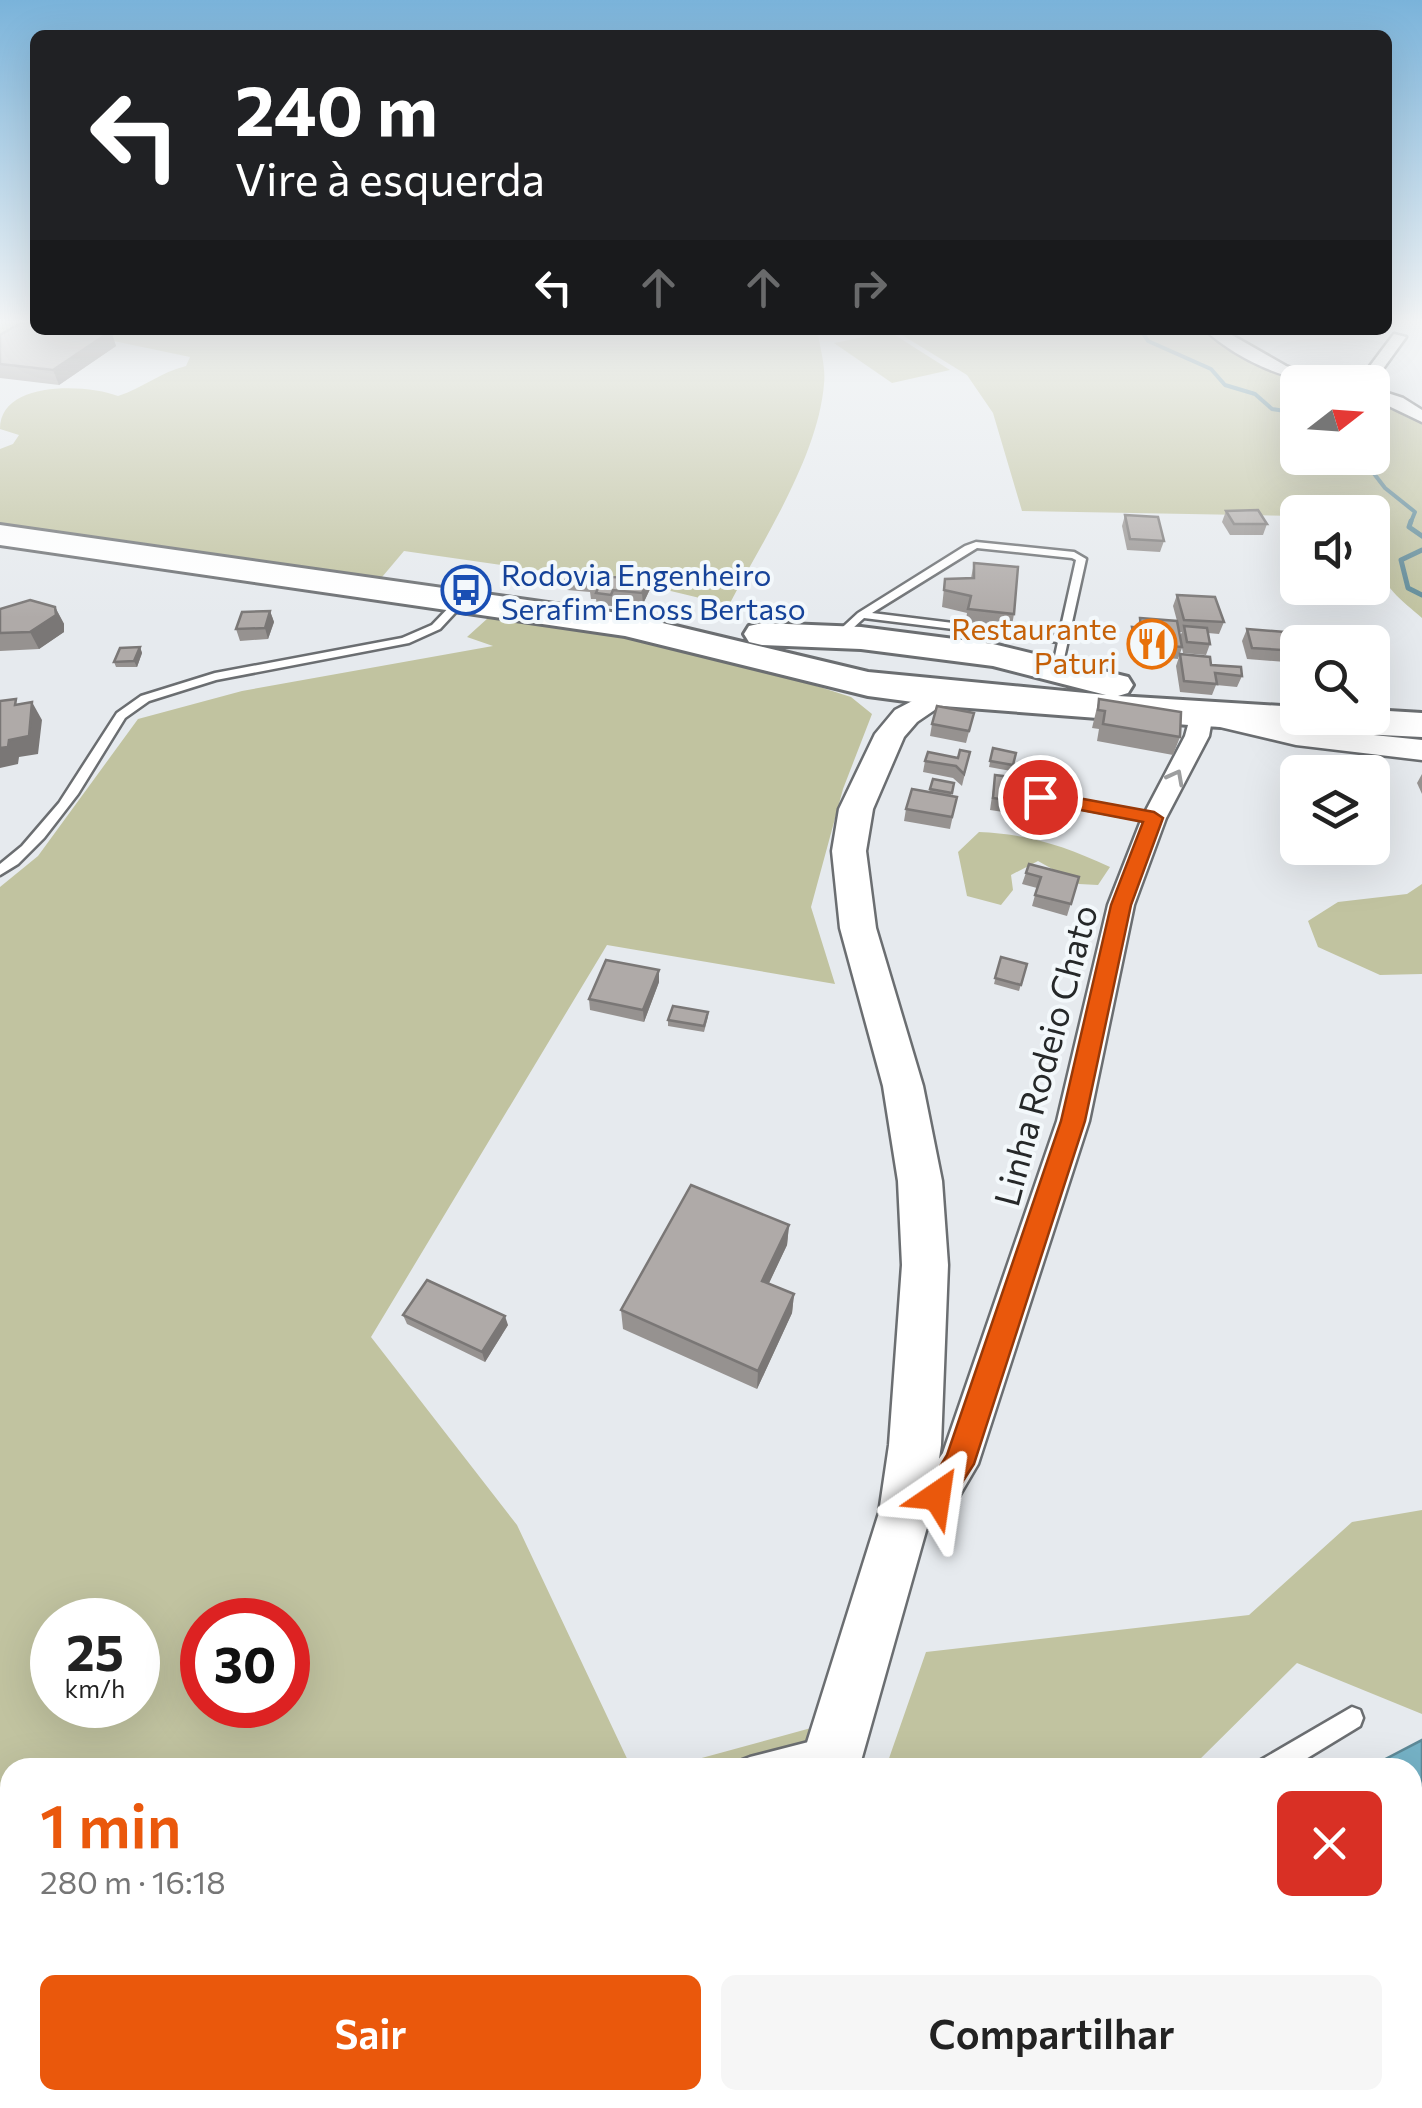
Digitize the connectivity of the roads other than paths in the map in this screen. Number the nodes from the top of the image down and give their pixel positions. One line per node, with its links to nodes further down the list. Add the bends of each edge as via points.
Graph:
1 (0, 535): 2 (highway)
2 (460, 602): 3 (highway); 15 (lane, via 436,627 405,641 142,699 124,711 90,766 18,858)
3 (626, 625): 4 (highway); 6 (highway)
4 (849, 626): 5 (highway); 5 (lane, via 976,545 1074,555 1082,559); 6 (highway, via 821,654 824,664)
5 (1053, 671): 7 (highway); 8 (highway); 9 (highway)
6 (852, 680): 7 (highway); 11 (street, via 888,711)
7 (943, 694): 11 (street)
8 (1202, 714): 9 (highway); 12 (street, via 1296,736); 14 (street, Linha Rodeio Chato, one-way to 8, via 1198,736)
9 (1262, 716): 10 (highway)
10 (1422, 725)
11 (890, 734): 16 (street, via 856,808 850,852 858,928 902,1086 920,1182 925,1265)
12 (1422, 750)
13 (1040, 797): 14 (lane)
14 (1154, 818): 16 (street, Linha Rodeio Chato, via 1121,905 1073,1121 959,1464 937,1496)
15 (0, 871)
16 (905, 1513): 18 (street)
17 (1352, 1718): 19 (lane)
18 (833, 1756)
19 (1285, 1758)

